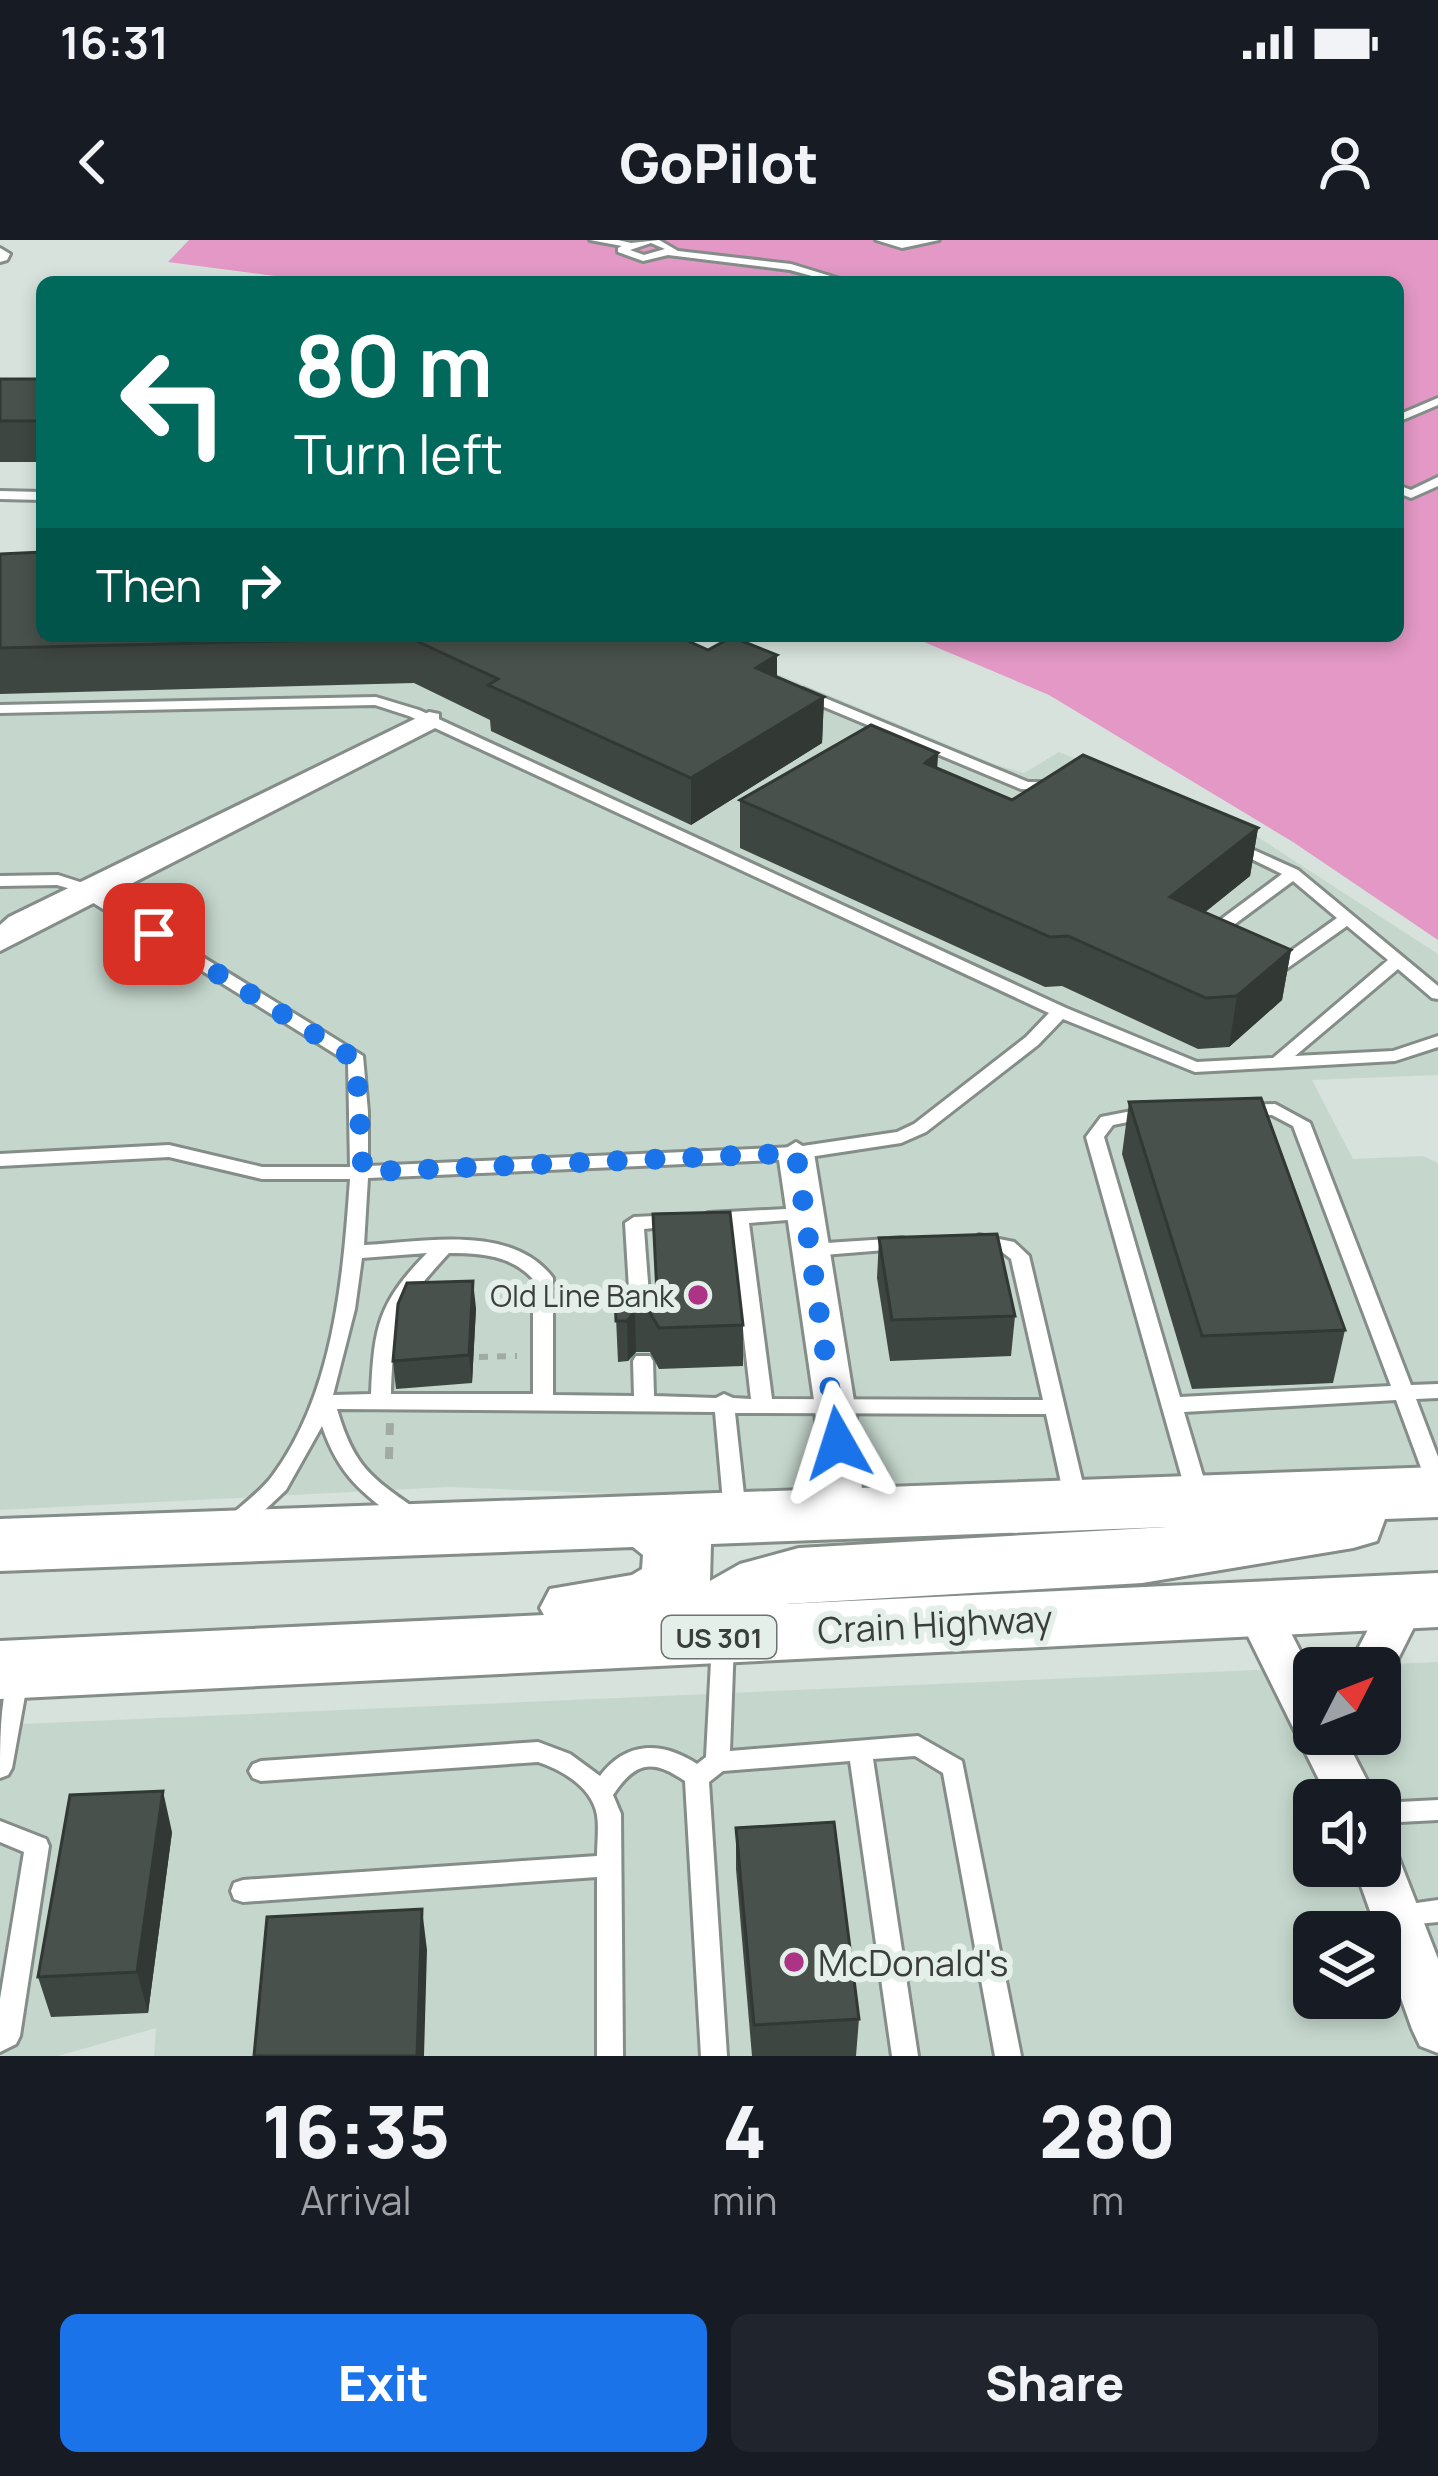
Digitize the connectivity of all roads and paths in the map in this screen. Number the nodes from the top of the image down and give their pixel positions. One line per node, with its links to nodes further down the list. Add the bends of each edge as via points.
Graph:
1 (595, 240): 5 (lane)
2 (659, 240): 5 (lane); 6 (lane)
3 (881, 240): 4 (lane)
4 (934, 240)
5 (633, 242): 6 (lane, via 622,250 634,257)
6 (672, 253): 7 (lane)
7 (823, 276)
8 (1438, 401): 9 (lane)
9 (1404, 415)
10 (1438, 481): 11 (lane)
11 (1404, 491)
12 (0, 495): 13 (lane)
13 (36, 496)
14 (796, 690): 17 (lane, via 1026,787)
15 (0, 710): 16 (lane, via 351,698)
16 (429, 720): 21 (street); 28 (lane)
17 (1084, 786)
18 (1208, 835): 19 (lane)
19 (1293, 873): 22 (lane); 23 (lane)
20 (1, 885): 21 (lane, via 58,880)
21 (87, 892): 24 (street); 35 (lane, via 349,1052 356,1060)
22 (1348, 918): 25 (lane); 26 (lane)
23 (1214, 932)
24 (0, 941)
25 (1398, 960): 27 (lane); 30 (lane)
26 (1271, 972)
27 (1438, 994)
28 (1060, 1012): 30 (lane, via 1195,1067); 33 (lane, via 920,1128)
29 (1438, 1041): 30 (lane, via 1395,1056)
30 (1276, 1063)
31 (1229, 1110): 47 (lane, via 1275,1109 1301,1123)
32 (1183, 1111): 54 (lane, via 1121,1115 1095,1137)
33 (796, 1153): 35 (lane); 37 (street)
34 (0, 1160): 35 (lane, via 169,1151 262,1173)
35 (363, 1172): 41 (lane)
36 (740, 1217): 37 (lane); 42 (lane, via 634,1223); 53 (lane)
37 (808, 1232): 39 (lane); 55 (street)
38 (945, 1241): 56 (lane, via 1007,1246 1020,1256)
39 (923, 1243)
40 (441, 1250): 41 (lane); 43 (lane, via 504,1248 536,1264); 48 (lane, via 399,1291 384,1320)
41 (352, 1252): 52 (lane)
42 (641, 1335)
43 (544, 1355): 44 (path); 49 (lane)
44 (479, 1357)
45 (643, 1361): 50 (lane)
46 (1438, 1391): 47 (lane)
47 (1402, 1392): 54 (lane); 59 (lane)
48 (381, 1400): 49 (lane); 52 (lane)
49 (543, 1400): 50 (lane)
50 (644, 1401): 51 (lane)
51 (724, 1401): 53 (lane); 63 (lane)
52 (325, 1402): 65 (lane, via 352,1476); 66 (lane, via 288,1476 257,1510)
53 (762, 1402): 55 (lane)
54 (1171, 1405): 60 (lane)
55 (835, 1407): 56 (lane); 62 (street)
56 (1055, 1407): 61 (lane)
57 (390, 1423): 58 (path)
58 (389, 1460)
59 (1430, 1490): 60 (highway); 70 (highway, via 1381,1517 1233,1545 799,1574 734,1597 720,1616)
60 (1199, 1501): 61 (highway)
61 (1077, 1505): 62 (highway)
62 (843, 1514): 63 (highway)
63 (736, 1518): 64 (highway)
64 (646, 1521): 65 (highway); 72 (highway, via 673,1538 679,1569 675,1583 645,1600 46,1649)
65 (428, 1529): 66 (highway)
66 (213, 1538): 67 (highway)
67 (0, 1545)
68 (1421, 1601): 69 (highway, Crain Highway / US 301); 71 (street)
69 (1256, 1606): 70 (highway, Crain Highway / US 301); 73 (street)
70 (723, 1637): 72 (highway, Crain Highway / US 301); 76 (lane)
71 (1387, 1647)
72 (6, 1668): 75 (lane)
73 (1293, 1681)
74 (860, 1751): 76 (lane); 90 (lane); 91 (lane, via 918,1747 954,1768)
75 (0, 1768)
76 (708, 1769): 78 (lane, via 648,1756 615,1770); 89 (lane)
77 (260, 1771): 78 (lane, via 538,1752 578,1769)
78 (602, 1792): 82 (lane)
79 (1438, 1810): 80 (lane)
80 (1401, 1812)
81 (0, 1831): 87 (lane, via 37,1846)
82 (610, 1866): 84 (lane); 88 (lane)
83 (1396, 1887): 85 (street)
84 (243, 1891)
85 (1418, 1913): 86 (street)
86 (1438, 2029)
87 (3, 2038)
88 (610, 2056)
89 (714, 2056)
90 (904, 2056)
91 (1008, 2056)

